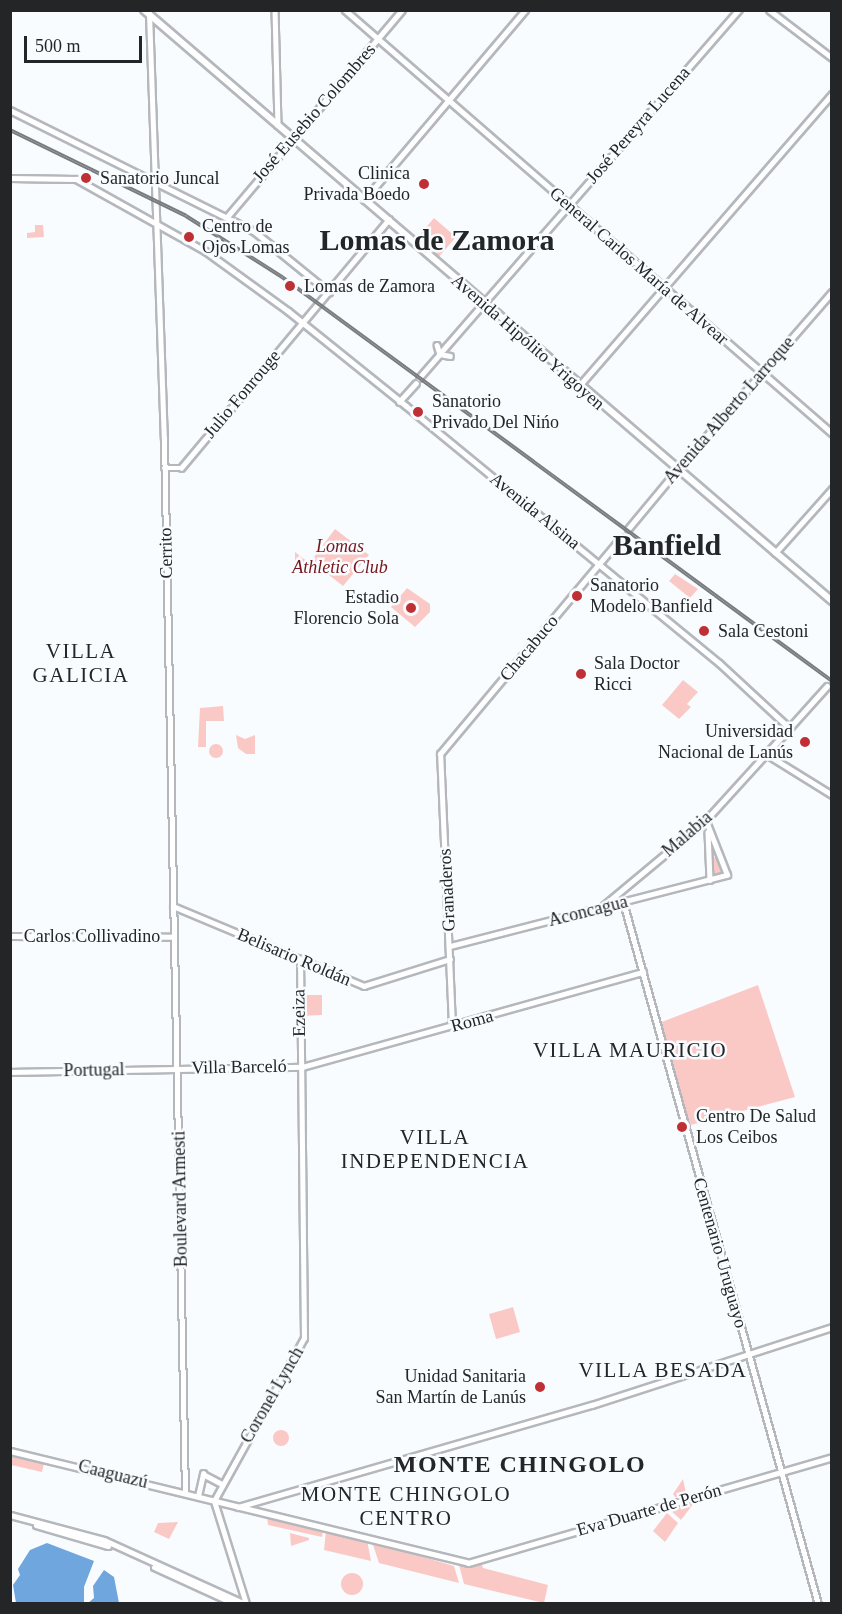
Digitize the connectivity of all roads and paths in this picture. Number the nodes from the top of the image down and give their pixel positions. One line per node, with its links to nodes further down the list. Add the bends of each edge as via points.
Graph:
1 (274, 10): 13 (street)
2 (345, 10): 8 (street, General Carlos María de Alvear)
3 (402, 10): 8 (street, José Eusebio Colombres)
4 (525, 10): 11 (street)
5 (739, 10): 18 (street, José Pereyra Lucena)
6 (769, 10): 9 (main road)
7 (148, 11): 13 (main road, Avenida Hipólito Yrigoyen); 16 (main road, Cerrito)
8 (378, 39): 11 (street, General Carlos María de Alvear); 14 (street, José Eusebio Colombres)
9 (831, 58)
10 (831, 94): 22 (street)
11 (448, 100): 17 (street); 18 (street, General Carlos María de Alvear)
12 (10, 110): 16 (street)
13 (278, 124): 14 (main road, Avenida Hipólito Yrigoyen)
14 (292, 136): 17 (main road, Avenida Hipólito Yrigoyen); 19 (street, José Eusebio Colombres)
15 (10, 179): 21 (main road, Avenida Alsina, via 76,179)
16 (154, 181): 19 (street); 21 (main road, Cerrito)
17 (364, 199): 20 (main road, Avenida Hipólito Yrigoyen)
18 (568, 205): 22 (street, General Carlos María de Alvear); 25 (street, José Pereyra Lucena)
19 (227, 217): 23 (street, via 254,231)
20 (389, 220): 23 (street, Julio Fonrouge); 25 (main road, Avenida Hipólito Yrigoyen)
21 (156, 225): 26 (main road, Avenida Alsina, via 204,253); 34 (main road, Cerrito)
22 (664, 288): 30 (street, General Carlos María de Alvear); 31 (street)
23 (328, 292): 26 (street, Julio Fonrouge)
24 (831, 292): 30 (main road, Avenida Alberto Larroque)
25 (484, 303): 28 (street, José Pereyra Lucena); 31 (main road, Avenida Hipólito Yrigoyen)
26 (302, 323): 32 (main road, Avenida Alsina); 34 (street, Julio Fonrouge, via 181,468)
27 (437, 345): 28 (street)
28 (441, 352): 29 (street); 32 (street, José Pereyra Lucena)
29 (450, 356)
30 (761, 372): 33 (street, General Carlos María de Alvear); 35 (main road, Avenida Alberto Larroque)
31 (580, 385): 35 (main road, Avenida Hipólito Yrigoyen)
32 (401, 401): 40 (main road, Avenida Alsina)
33 (831, 432)
34 (164, 468): 50 (main road, Cerrito)
35 (678, 469): 37 (street, Avenida Alberto Larroque); 39 (main road, Avenida Hipólito Yrigoyen)
36 (831, 489): 39 (street)
37 (628, 529)
38 (617, 542): 40 (street, Chacabuco)
39 (776, 552): 41 (main road, Avenida Hipólito Yrigoyen)
40 (598, 565): 43 (main road, Avenida Alsina, via 731,674); 44 (street, Chacabuco)
41 (831, 599)
42 (827, 686): 43 (main road, Malabia)
43 (787, 728): 45 (main road, Malabia)
44 (440, 754): 54 (street, Granaderos)
45 (769, 754): 46 (main road); 47 (street, Malabia, via 742,779)
46 (831, 794)
47 (707, 822): 48 (street); 48 (street, Aconcagua, via 727,876); 51 (street, Malabia)
48 (710, 880): 49 (street, Aconcagua)
49 (623, 902): 51 (street, Aconcagua); 57 (main road, Centenario Uruguayo)
50 (173, 906): 53 (main road, Boulevard Armesti); 55 (street, Belisario Roldán)
51 (601, 908): 54 (street, Aconcagua)
52 (10, 936): 53 (street, Carlos Collivadino)
53 (174, 937): 60 (main road, Boulevard Armesti)
54 (450, 946): 56 (street, Granaderos)
55 (300, 959): 56 (street, Belisario Roldán, via 365,986); 59 (street, Ezeiza)
56 (450, 959): 58 (street, Granaderos)
57 (643, 972): 58 (street, Roma); 63 (main road, Centenario Uruguayo)
58 (452, 1026): 59 (street, Roma)
59 (300, 1067): 60 (street, Villa Barceló); 67 (street, Coronel Lynch, via 304,1338)
60 (178, 1068): 61 (street, Portugal); 68 (main road, Boulevard Armesti)
61 (10, 1072)
62 (831, 1327): 63 (street)
63 (748, 1354): 66 (main road, Centenario Uruguayo); 71 (street, via 592,1405)
64 (10, 1451): 68 (main road, Caaguazú)
65 (831, 1458): 66 (main road, Eva Duarte de Perón)
66 (782, 1473): 73 (main road, Eva Duarte de Perón); 76 (main road, Centenario Uruguayo)
67 (222, 1484): 69 (street, via 203,1474); 70 (street, Coronel Lynch)
68 (184, 1493): 69 (main road, Caaguazú)
69 (198, 1497): 70 (main road, Caaguazú)
70 (214, 1501): 71 (main road, Caaguazú); 75 (main road)
71 (238, 1507): 73 (main road, Caaguazú)
72 (10, 1516): 74 (main road, via 103,1544); 75 (main road, via 104,1540)
73 (468, 1563)
74 (235, 1604)
75 (246, 1604)
76 (818, 1604)

